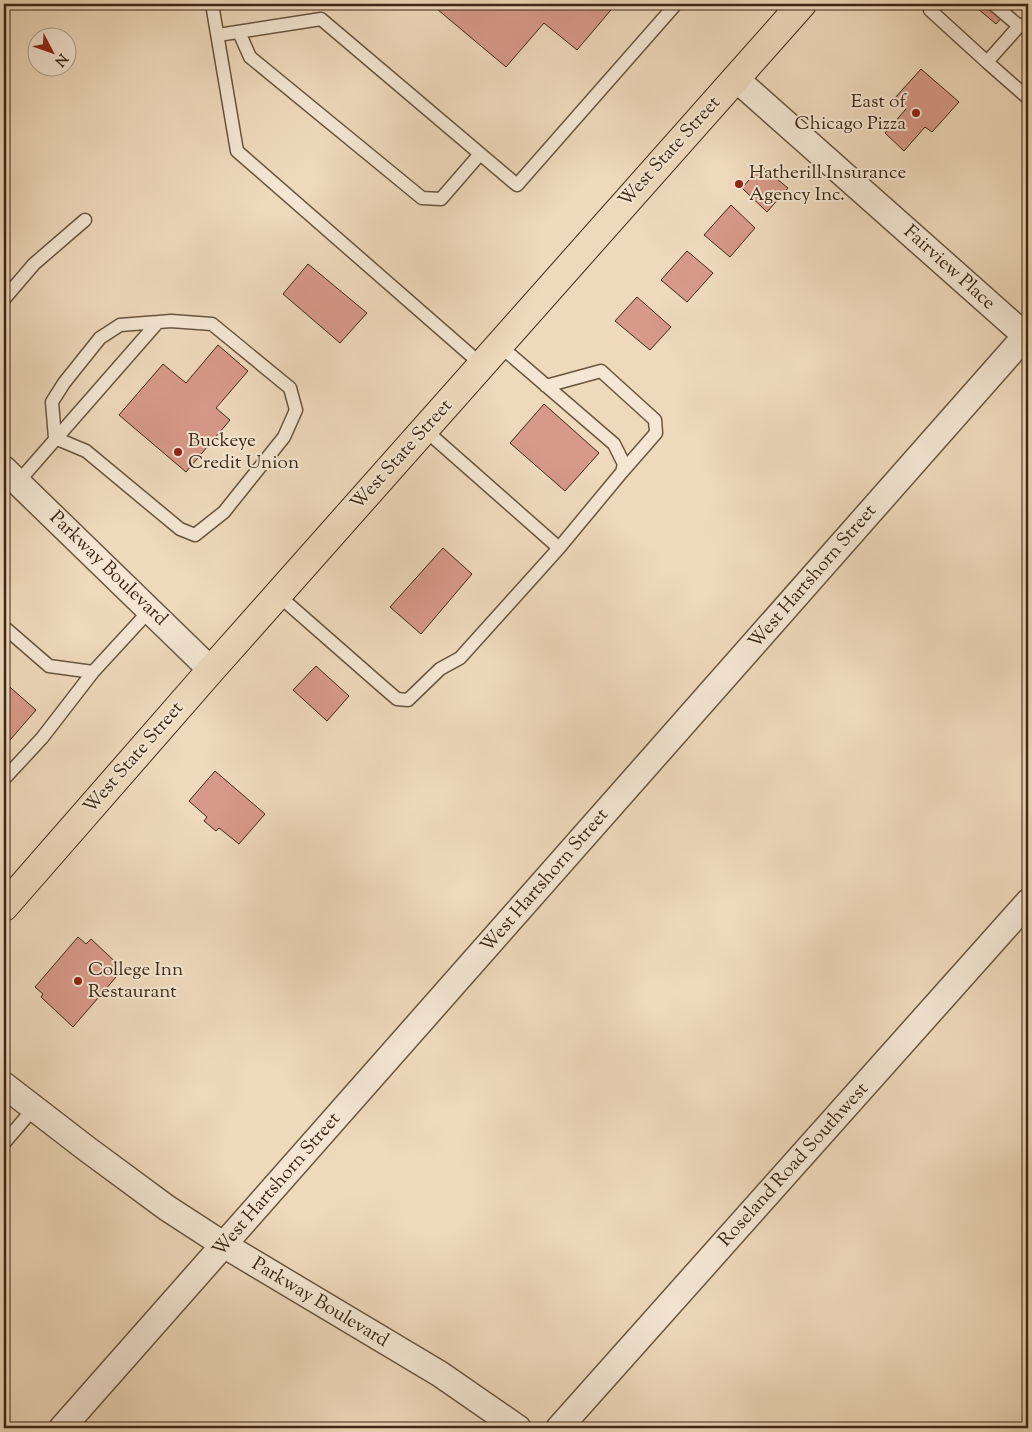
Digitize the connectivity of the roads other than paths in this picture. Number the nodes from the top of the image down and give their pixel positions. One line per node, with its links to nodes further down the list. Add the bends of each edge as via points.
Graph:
1 (212, 4): 8 (lane)
2 (676, 4): 12 (lane, via 517,185)
3 (931, 4): 9 (lane, via 930,10)
4 (993, 4): 6 (lane)
5 (795, 6): 10 (highway, West State Street)
6 (1024, 26): 9 (lane)
7 (239, 32): 8 (lane); 12 (lane, via 321,19); 12 (lane, via 250,57 422,198 441,199)
8 (218, 35): 17 (lane, via 237,151)
9 (987, 62): 11 (lane)
10 (735, 78): 16 (street, Fairview Place); 17 (highway, West State Street)
11 (1028, 98)
12 (480, 154)
13 (85, 220): 14 (lane, via 34,264)
14 (4, 299)
15 (158, 322): 20 (lane); 20 (lane, via 120,324 100,338 52,402); 20 (lane, via 212,324 290,388 296,410 284,438 224,512 195,535 180,529 86,451)
16 (1027, 336): 35 (street, West Hartshorn Street)
17 (490, 355): 18 (lane); 19 (highway, West State Street)
18 (546, 386): 21 (lane, via 614,444 624,464); 21 (lane, via 602,371 655,420 656,433)
19 (424, 429): 23 (lane); 24 (highway, West State Street)
20 (55, 438): 22 (lane)
21 (622, 472): 23 (lane)
22 (11, 475): 25 (street, Parkway Boulevard)
23 (559, 548): 24 (lane, via 460,658 440,669 408,700 397,699 383,688)
24 (278, 594): 27 (highway, West State Street)
25 (150, 610): 27 (street, Parkway Boulevard); 28 (lane)
26 (4, 627): 28 (lane, via 49,666)
27 (212, 670): 31 (highway, West State Street)
28 (93, 672): 29 (lane, via 42,738)
29 (4, 779)
30 (1028, 902): 38 (street, Roseland Road Southwest)
31 (4, 907)
32 (4, 1085): 33 (street, Parkway Boulevard)
33 (34, 1108): 34 (lane); 35 (street, Parkway Boulevard, via 167,1208)
34 (5, 1140)
35 (224, 1245): 36 (street, West Hartshorn Street); 37 (street, Parkway Boulevard, via 440,1374)
36 (62, 1428)
37 (518, 1428)
38 (559, 1428)

